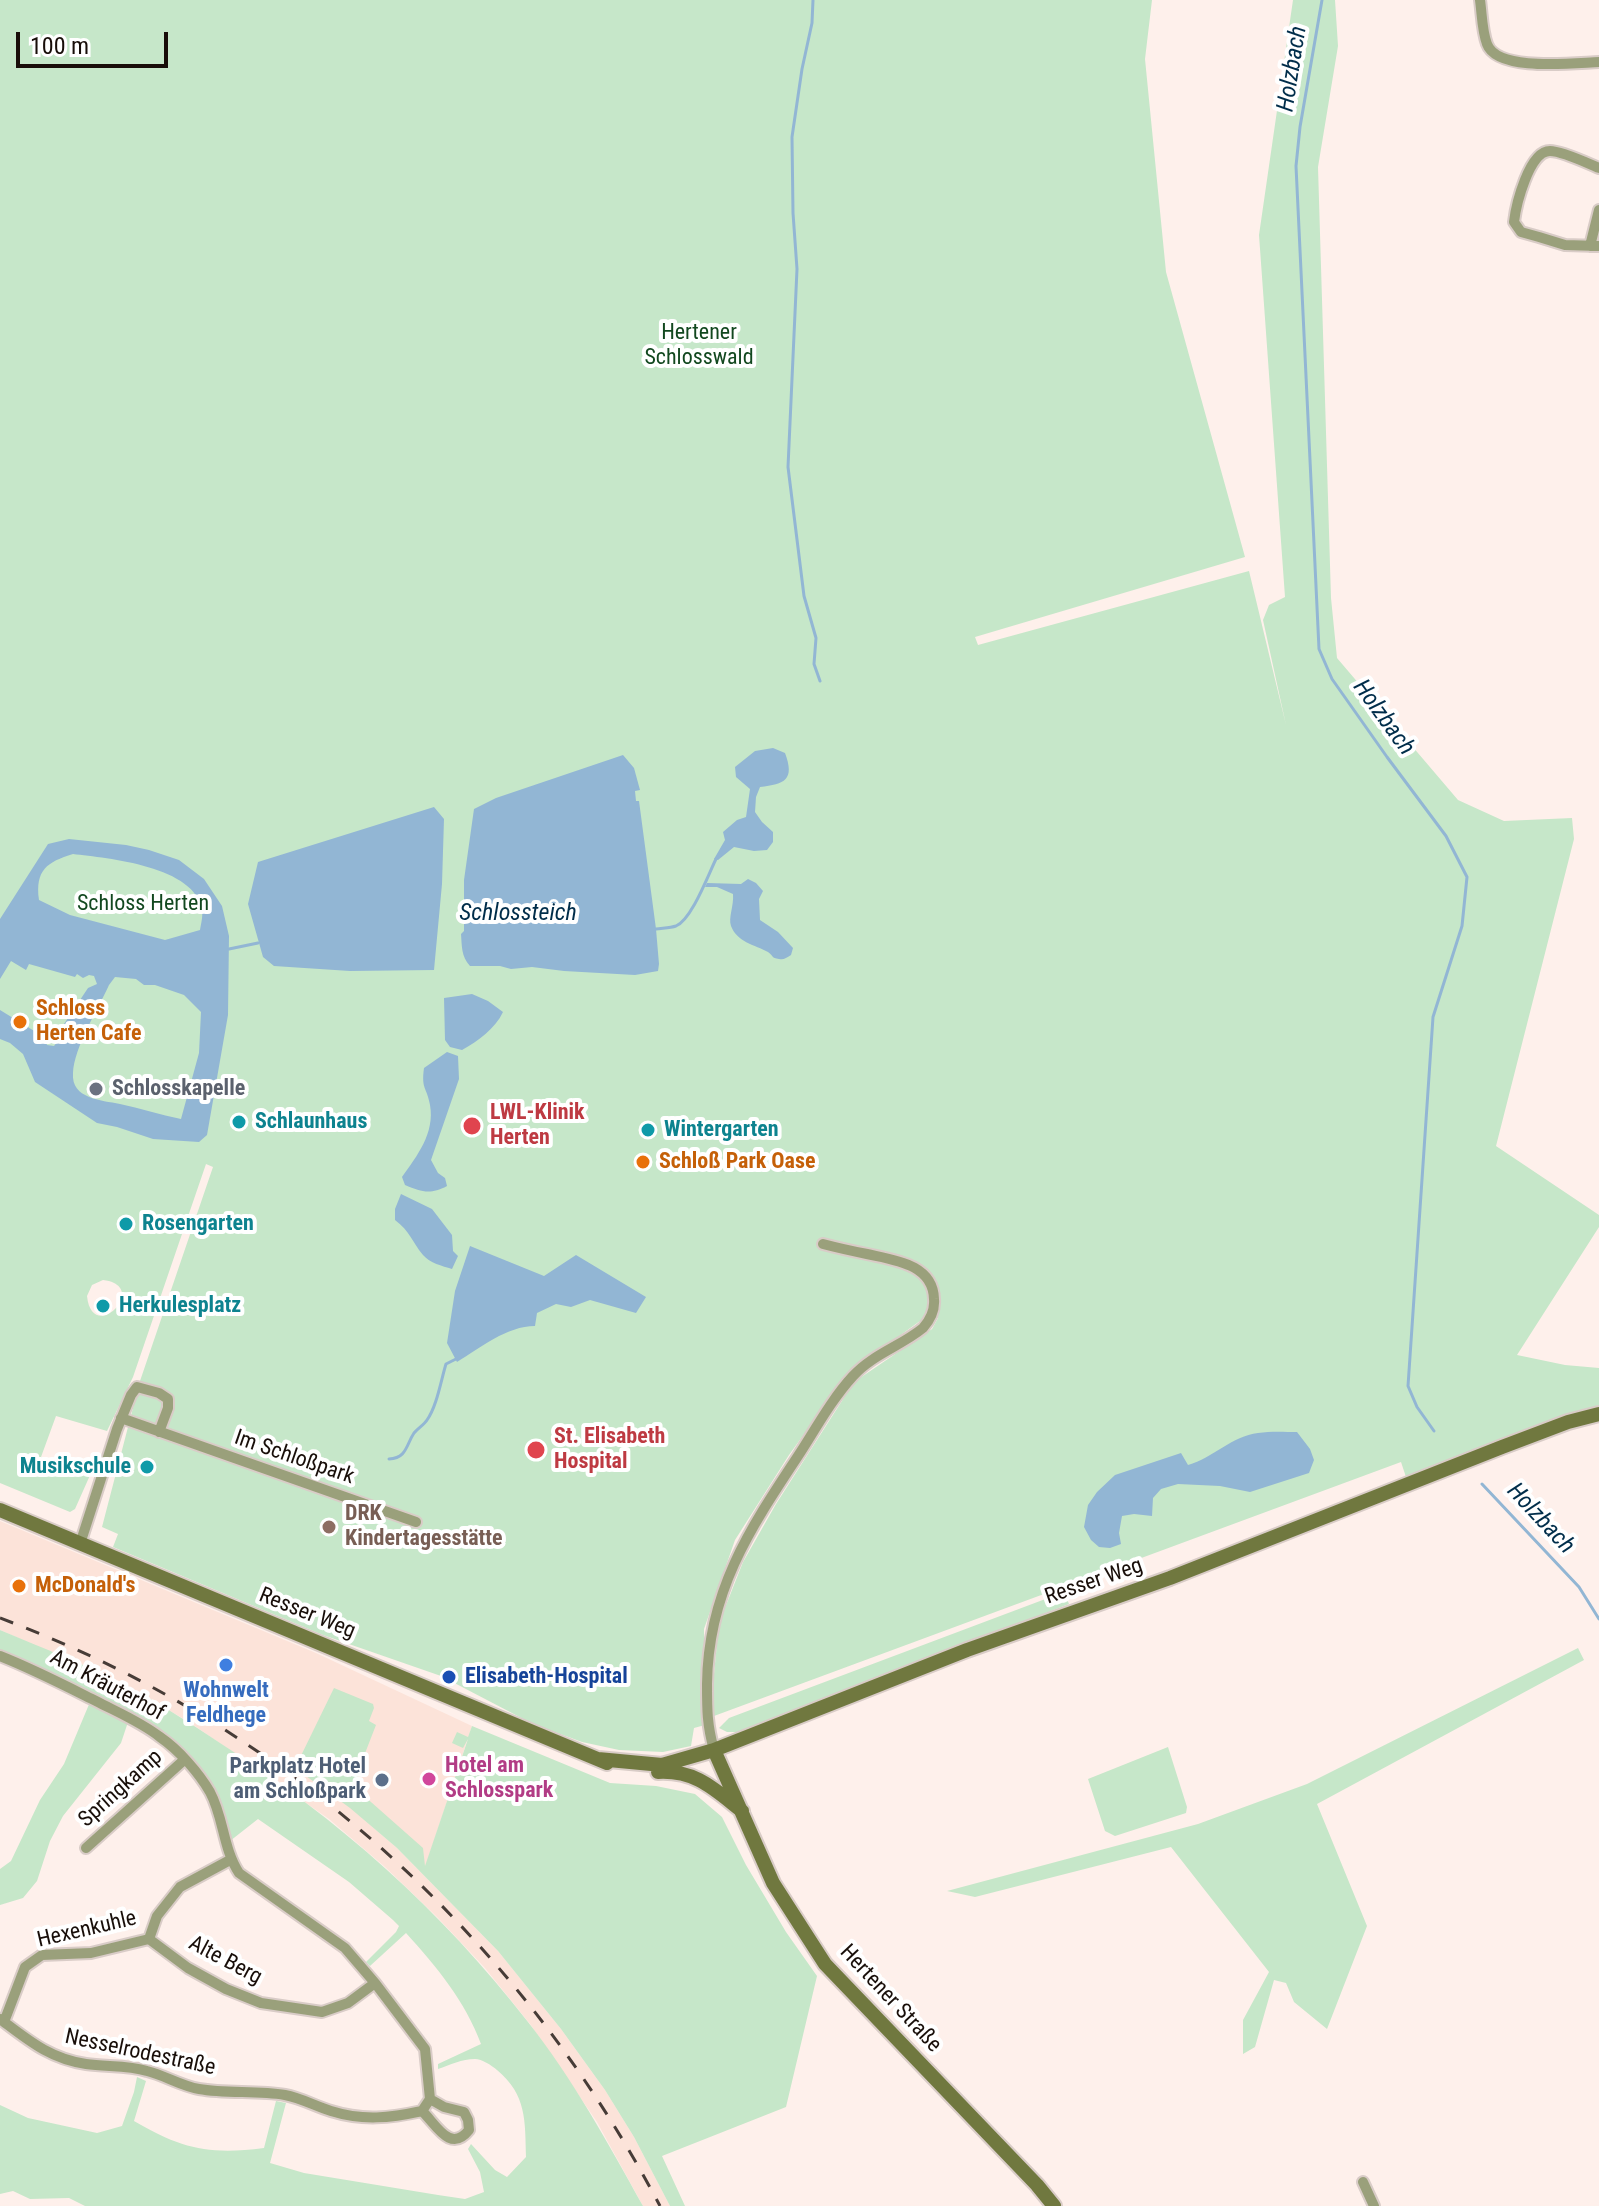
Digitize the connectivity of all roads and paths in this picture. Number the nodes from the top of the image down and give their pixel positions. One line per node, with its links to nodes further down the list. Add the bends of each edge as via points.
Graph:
1 (1480, 0): 2 (street, via 1487,45 1495,56 1509,62)
2 (1599, 62)
3 (1599, 168): 5 (street, via 1551,151 1541,154 1532,163 1514,222 1521,232 1565,245)
4 (1599, 210): 5 (street)
5 (1595, 246)
6 (823, 1244): 14 (street, via 911,1265 926,1276 934,1306 923,1328 853,1376 742,1544 719,1599 710,1645 707,1723)
7 (1599, 1414): 14 (main road, Resser Weg)
8 (121, 1418): 9 (street, Im Schloßpark); 9 (street, via 133,1390 148,1389 168,1399); 12 (street)
9 (159, 1432): 11 (street, Im Schloßpark)
10 (0, 1510): 12 (main road, Resser Weg)
11 (416, 1522)
12 (80, 1544): 15 (main road, Resser Weg)
13 (0, 1656): 16 (street, Am Kräuterhof, via 124,1715 161,1737)
14 (714, 1750): 15 (main road, Resser Weg, via 662,1765); 17 (main road, Hertener Straße)
15 (598, 1759): 17 (main road, Resser Weg, via 623,1770 697,1777)
16 (184, 1760): 18 (street, Springkamp); 19 (street, Am Kräuterhof, via 211,1794)
17 (742, 1811): 26 (main road, Hertener Straße, via 773,1883 825,1964)
18 (86, 1848)
19 (230, 1860): 20 (street, Hexenkuhle, via 180,1887 157,1916); 21 (street, via 239,1873 345,1948)
20 (149, 1939): 21 (street, Alte Berg, via 201,1975 261,2003 322,2012 348,2003); 22 (street, Hexenkuhle, via 91,1953 42,1955 25,1967)
21 (375, 1983): 23 (street, via 425,2049)
22 (2, 2021): 24 (street, Nesselrodestraße, via 53,2055 83,2064 146,2070 198,2089 285,2095 369,2119)
23 (430, 2099): 24 (street); 24 (street, via 464,2112 469,2130 455,2140 443,2136)
24 (422, 2111)
25 (1363, 2182): 27 (street)
26 (1054, 2206)
27 (1374, 2206)

